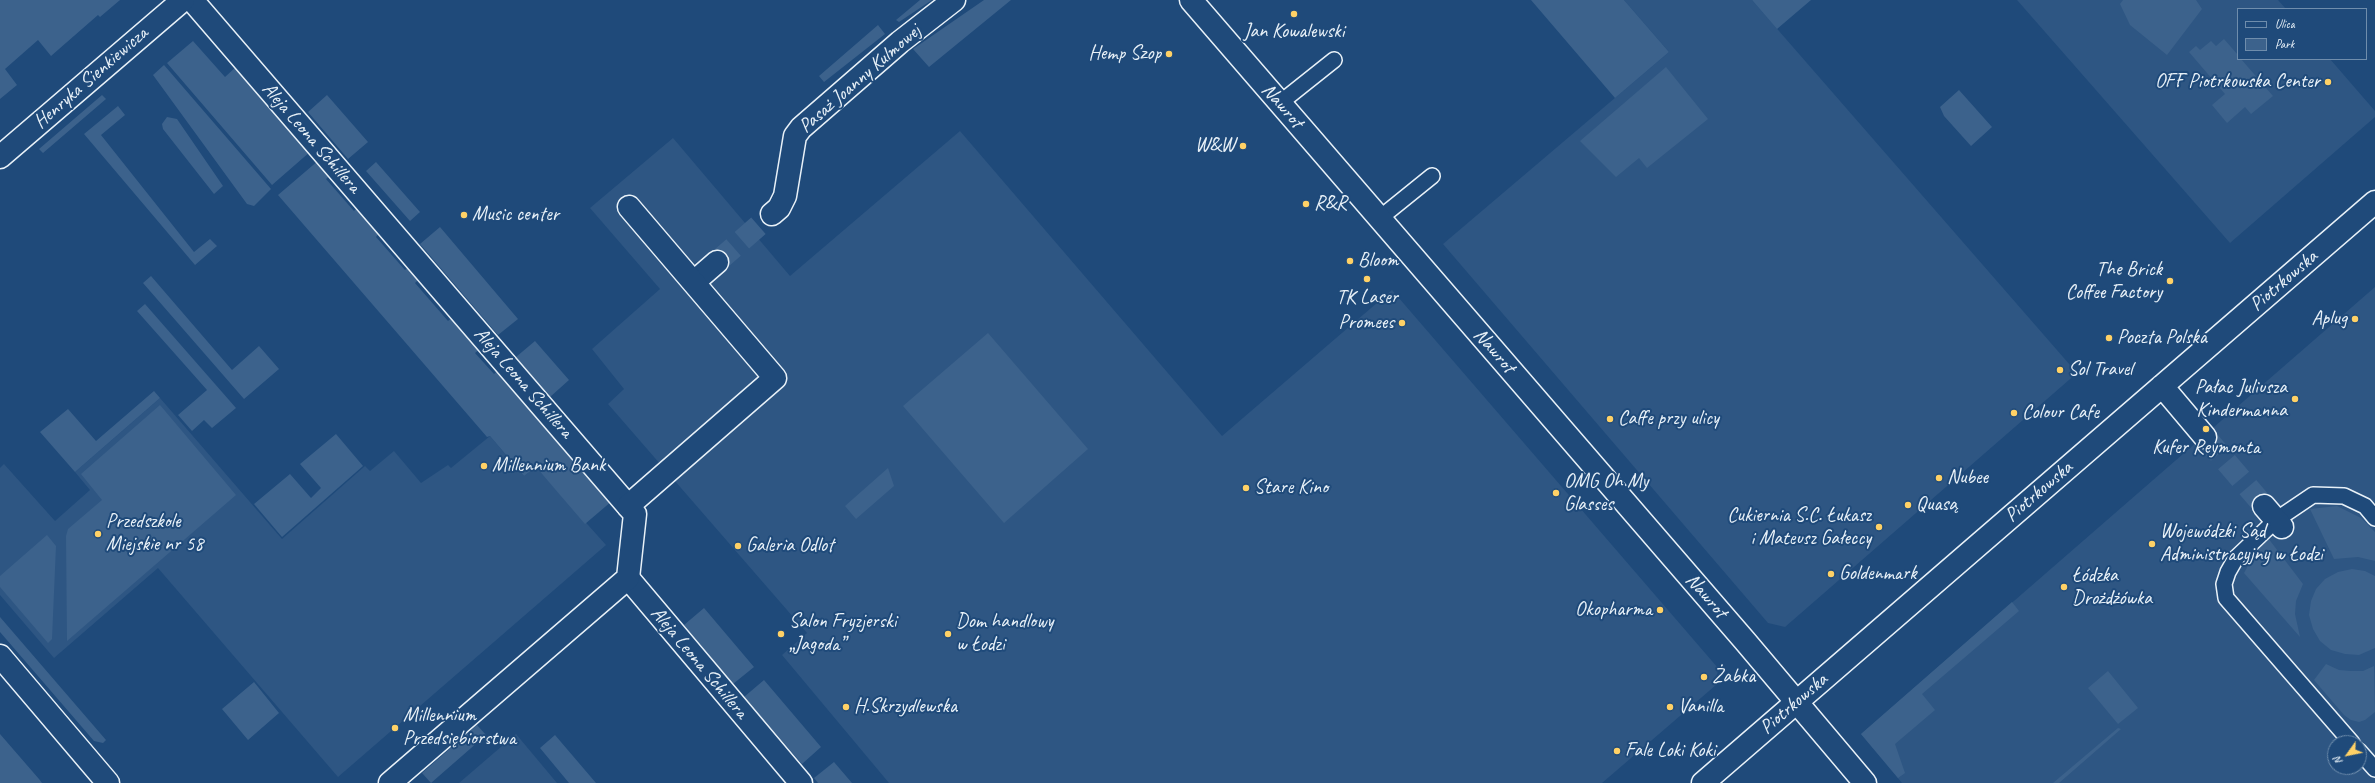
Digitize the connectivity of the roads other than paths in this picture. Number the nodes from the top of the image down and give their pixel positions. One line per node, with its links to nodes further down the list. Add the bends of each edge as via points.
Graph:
1 (183, 0): 7 (street, Henryka Sienkiewicza)
2 (192, 0): 17 (street, Aleja Leona Schillera)
3 (954, 0): 11 (street, Pasaż Joanny Kulmowej, via 900,42 801,128 795,136 785,196 779,208)
4 (1191, 0): 6 (street, Nawrot)
5 (1334, 60): 6 (lane)
6 (1280, 103): 12 (street, Nawrot)
7 (0, 157)
8 (1432, 176): 12 (lane)
9 (2375, 202): 15 (street, Piotrkowska)
10 (629, 207): 14 (street)
11 (772, 214)
12 (1380, 218): 21 (street, Nawrot)
13 (718, 262): 14 (street)
14 (694, 282): 17 (street, via 775,378)
15 (2162, 386): 16 (street); 21 (street, Piotrkowska)
16 (2205, 437)
17 (628, 506): 19 (street, Aleja Leona Schillera, via 635,514)
18 (2375, 518): 22 (lane, via 2365,506 2344,496 2313,495 2274,518 2234,560 2224,584 2226,598)
19 (628, 578): 26 (street); 27 (street, Aleja Leona Schillera)
20 (0, 656): 25 (street)
21 (1797, 702): 28 (street, Piotrkowska); 29 (street, Nawrot)
22 (2345, 735)
23 (2367, 760): 24 (lane)
24 (2375, 769)
25 (108, 783)
26 (390, 783)
27 (801, 783)
28 (1703, 783)
29 (1865, 783)

